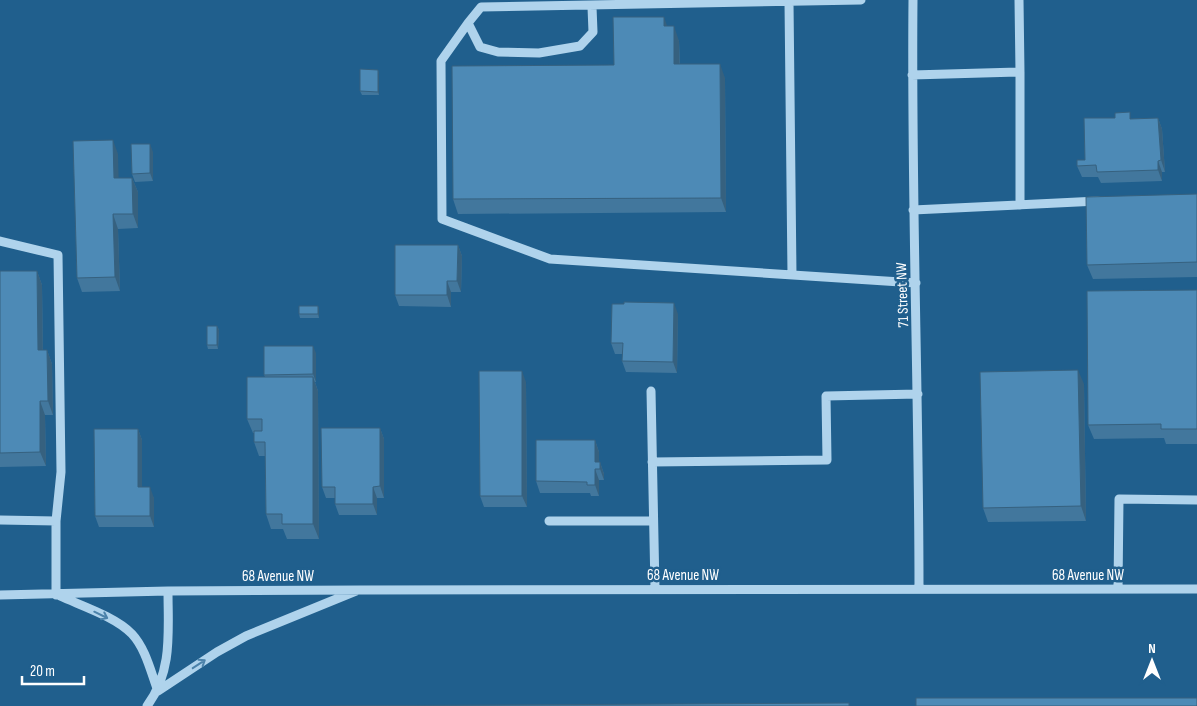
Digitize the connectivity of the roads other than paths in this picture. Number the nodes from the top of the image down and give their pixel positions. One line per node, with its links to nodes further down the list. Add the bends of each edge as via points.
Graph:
1 (861, 0): 4 (street)
2 (913, 0): 8 (street, 71 Street NW)
3 (1019, 0): 7 (street)
4 (789, 2): 5 (street); 13 (street)
5 (592, 7): 6 (street, via 481,7); 6 (street, via 593,32 580,46 539,53 498,52 480,47)
6 (468, 24): 13 (street, via 440,61 442,219 550,260)
7 (1020, 72): 8 (street); 10 (street)
8 (912, 75): 11 (street, 71 Street NW)
9 (1109, 200): 10 (street)
10 (1020, 205): 11 (street)
11 (913, 210): 14 (street, 71 Street NW)
12 (0, 241): 20 (street, via 58,255 61,472)
13 (792, 275): 14 (street)
14 (916, 283): 16 (street, 71 Street NW)
15 (651, 391): 17 (street)
16 (918, 394): 17 (street, via 826,396 827,460); 23 (street, 71 Street NW)
17 (652, 462): 22 (street)
18 (1197, 500): 25 (street, via 1120,499)
19 (0, 520): 20 (street)
20 (56, 521): 30 (street)
21 (549, 521): 22 (street)
22 (653, 521): 24 (street)
23 (919, 588): 24 (street, 68 Avenue NW); 25 (street, 68 Avenue NW)
24 (655, 589): 27 (street, 68 Avenue NW)
25 (1118, 589): 26 (street, 68 Avenue NW)
26 (1197, 589)
27 (361, 590): 28 (street, 68 Avenue NW); 31 (street, one-way to 27, via 246,636)
28 (168, 591): 30 (street, 68 Avenue NW); 31 (street, via 167,656)
29 (0, 595): 30 (street, 68 Avenue NW)
30 (56, 595): 31 (street, one-way to 31, via 106,617 132,634 143,651)
31 (158, 691): 32 (street)
32 (147, 706)

